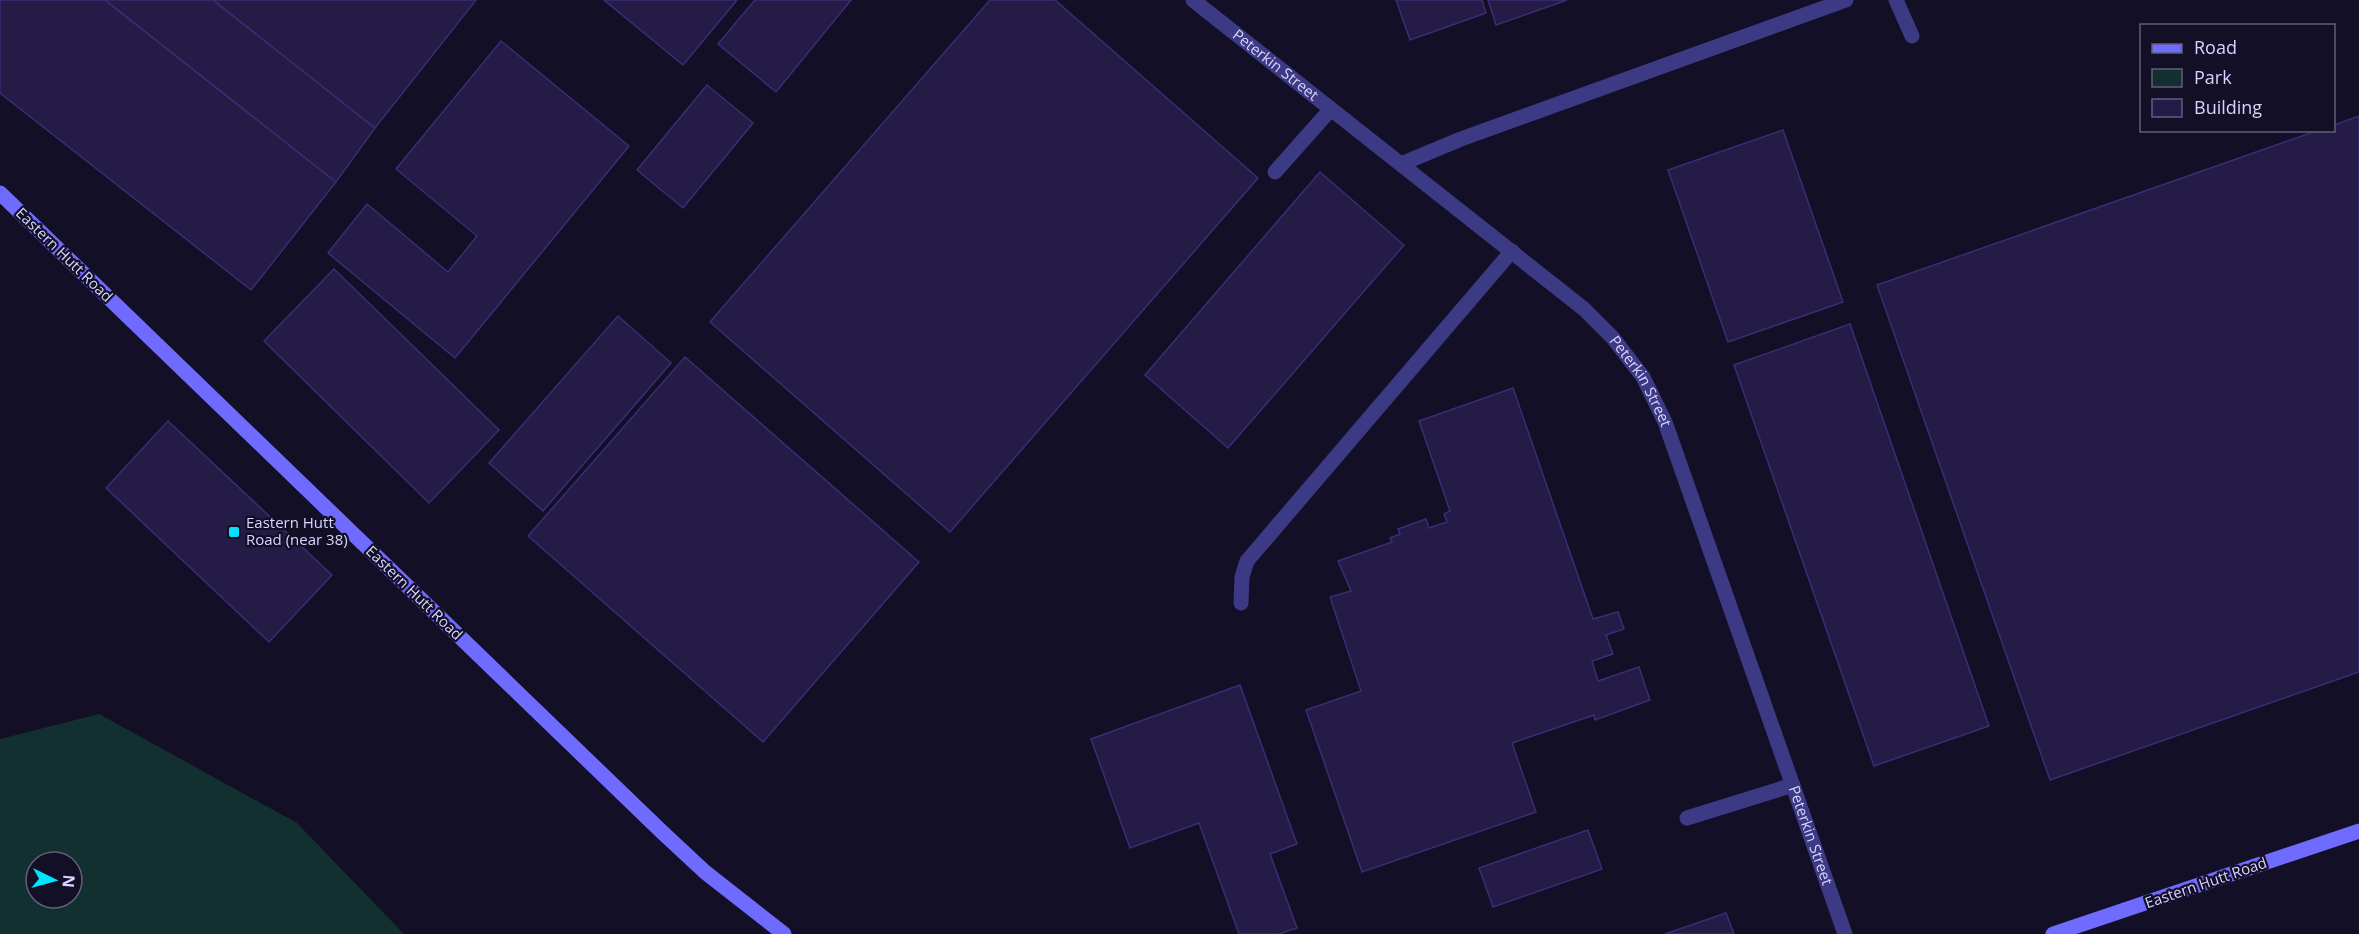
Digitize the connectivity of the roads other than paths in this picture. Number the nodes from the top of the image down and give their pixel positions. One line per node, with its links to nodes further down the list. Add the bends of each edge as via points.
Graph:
1 (1193, 0): 5 (street, Peterkin Street)
2 (1846, 0): 6 (street)
3 (1896, 0): 4 (street)
4 (1912, 36)
5 (1331, 109): 6 (street, Peterkin Street); 7 (street)
6 (1401, 164): 9 (street, Peterkin Street)
7 (1275, 172)
8 (0, 193): 14 (street, Eastern Hutt Road, via 662,832 705,872)
9 (1512, 251): 10 (street, via 1247,561); 11 (street, Peterkin Street, via 1584,309 1643,377 1665,422)
10 (1241, 603)
11 (1793, 785): 12 (street); 15 (street, Peterkin Street)
12 (1687, 818)
13 (2359, 831): 16 (street, Eastern Hutt Road)
14 (784, 934)
15 (1845, 934)
16 (2052, 934)

